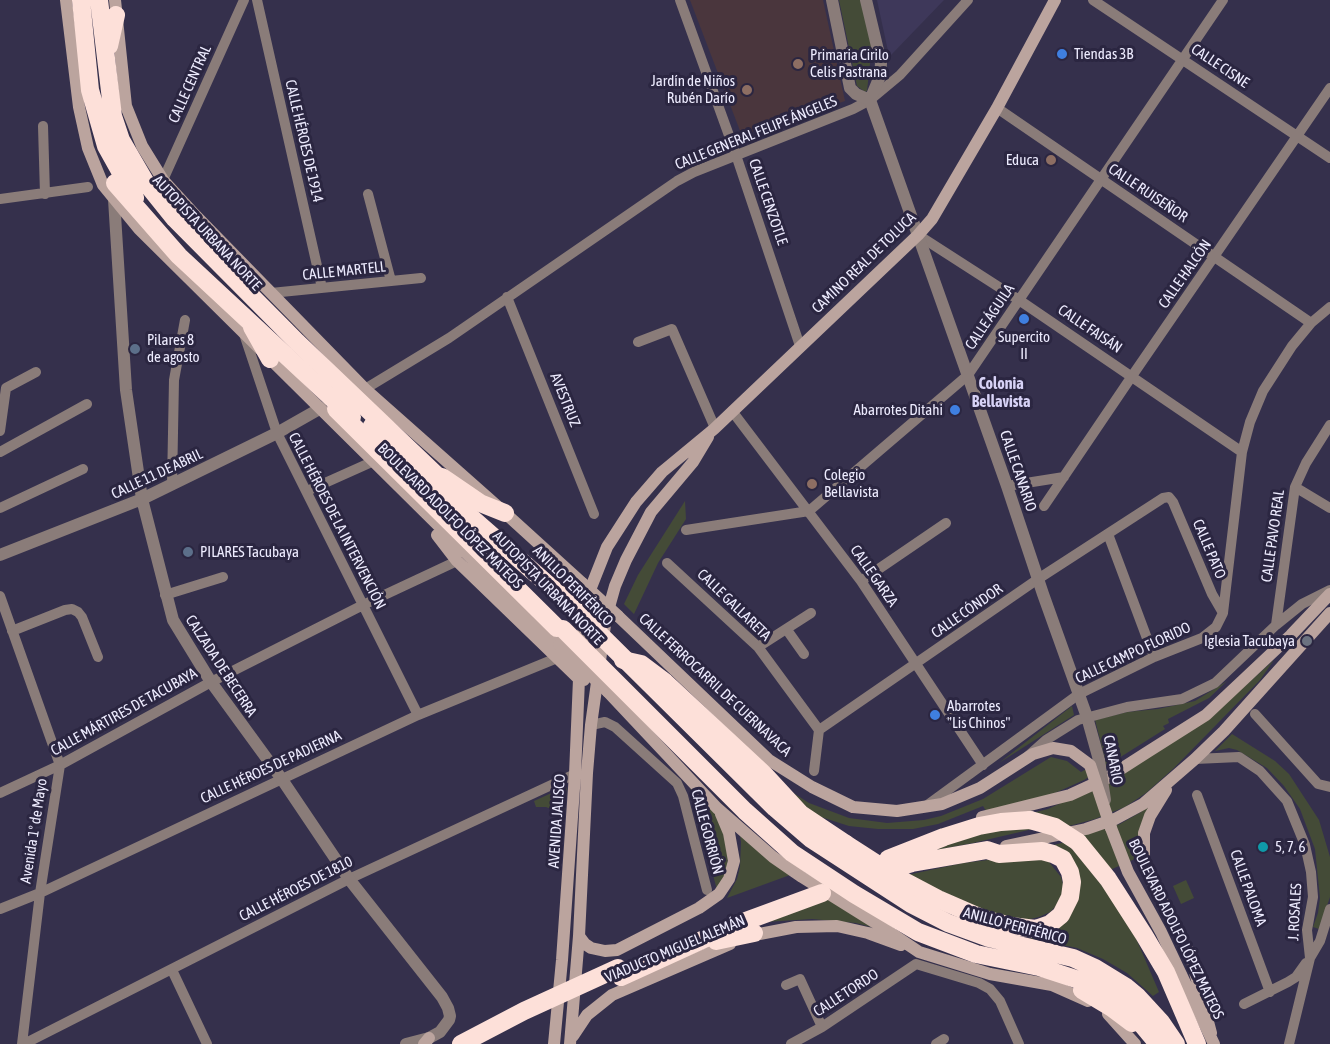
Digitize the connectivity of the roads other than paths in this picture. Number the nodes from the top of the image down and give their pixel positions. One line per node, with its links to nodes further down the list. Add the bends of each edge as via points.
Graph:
1 (66, 0): 31 (main road, via 88,148 103,185)
2 (76, 0): 161 (highway, AUTOPISTA URBANA NORTE, bridge, via 96,142 115,183 178,256 402,464 761,827 801,859 918,932 976,954 1039,967 1085,982 1113,996)
3 (81, 0): 43 (highway, via 90,90 106,146 131,194)
4 (89, 0): 162 (highway, AUTOPISTA URBANA NORTE, bridge, via 103,101 114,143 135,182 193,250 306,364 560,596 811,839 911,904 948,923 989,938 1073,958 1095,968 1138,997)
5 (99, 0): 17 (highway, ANILLO PERIFÉRICO)
6 (244, 0): 25 (street, CALLE CENTRAL)
7 (257, 0): 36 (street, CALLE HÉROES DE 1914)
8 (680, 0): 23 (street, CALLE CENZOTLE)
9 (832, 0): 19 (street, CALLE CANARIO, via 850,88)
10 (866, 0): 19 (street, via 881,63)
11 (968, 0): 19 (street, CALLE GENERAL FELIPE ÁNGELES, via 900,75)
12 (1055, 0): 20 (main road, CAMINO REAL DE TOLUCA)
13 (1093, 0): 16 (street, CALLE CISNE)
14 (1223, 0): 16 (street, CALLE ÁGUILA)
15 (115, 7): 17 (highway); 25 (main road, via 126,106 142,146)
16 (1182, 58): 22 (street, CALLE CISNE); 26 (street, CALLE ÁGUILA)
17 (106, 59): 62 (highway, ANILLO PERIFÉRICO, via 113,116 121,140 146,183 175,219 289,334)
18 (1330, 88): 22 (street, CALLE HALCÓN)
19 (870, 100): 23 (street, CALLE GENERAL FELIPE ÁNGELES); 32 (street, CALLE CANARIO)
20 (997, 108): 26 (street, CALLE RUISEÑOR); 32 (main road, CAMINO REAL DE TOLUCA, via 940,206)
21 (43, 126): 28 (street)
22 (1298, 135): 24 (street, CALLE CISNE); 33 (street, CALLE HALCÓN)
23 (737, 157): 38 (street, CALLE GENERAL FELIPE ÁNGELES, via 694,172 658,192); 45 (street, CALLE CENZOTLE)
24 (1330, 158)
25 (163, 180): 37 (main road)
26 (1102, 180): 33 (street, CALLE RUISEÑOR); 39 (street, CALLE ÁGUILA)
27 (88, 187): 28 (street)
28 (45, 194): 30 (street)
29 (368, 194): 35 (street)
30 (0, 199)
31 (114, 199): 43 (main road, via 139,230); 69 (street, CALZADA DE BECERRA, via 126,390)
32 (918, 235): 39 (street, CALLE FAISÁN); 45 (main road, CAMINO REAL DE TOLUCA); 48 (street, CALLE CANARIO)
33 (1215, 257): 42 (street, CALLE RUISEÑOR); 49 (street, CALLE HALCÓN)
34 (421, 278): 35 (street, CALLE MARTELL)
35 (391, 281): 36 (street, CALLE MARTELL)
36 (322, 288): 37 (street, CALLE MARTELL)
37 (271, 293): 50 (main road)
38 (507, 297): 50 (street, CALLE GENERAL FELIPE ÁNGELES); 76 (street, AVESTRUZ)
39 (1019, 300): 48 (street, CALLE ÁGUILA); 49 (street, CALLE FAISÁN)
40 (1330, 307): 42 (street)
41 (185, 320): 64 (street, via 174,380)
42 (1311, 323): 59 (street, via 1263,391)
43 (248, 330): 46 (highway); 57 (street, CALLE HÉROES DE LA INTERVENCIÓN); 98 (highway)
44 (638, 342): 55 (street, via 672,329)
45 (800, 346): 53 (main road, CAMINO REAL DE TOLUCA)
46 (270, 359): 52 (main road, BOULEVARD ADOLFO LÓPEZ MATEOS)
47 (36, 372): 56 (street, via 6,388)
48 (968, 375): 65 (street, CALLE CANARIO); 74 (street, CALLE ÁGUILA)
49 (1132, 376): 59 (street, CALLE FAISÁN); 63 (street, CALLE HALCÓN)
50 (365, 389): 75 (main road)
51 (87, 405): 58 (street)
52 (321, 408): 57 (street, CALLE 11 DE ABRIL); 60 (main road, BOULEVARD ADOLFO LÓPEZ MATEOS)
53 (732, 411): 55 (main road, CAMINO REAL DE TOLUCA); 74 (street, CALLE GARZA)
54 (1330, 425): 66 (street, CALLE PAVO REAL)
55 (714, 428): 89 (main road, CAMINO REAL DE TOLUCA, via 662,472 636,502); 94 (main road, CAMINO REAL DE TOLUCA, via 693,462 651,512 615,586)
56 (0, 431)
57 (277, 433): 64 (street, CALLE 11 DE ABRIL); 67 (street, CALLE HÉROES DE LA INTERVENCIÓN)
58 (0, 452)
59 (1242, 452): 92 (street)
60 (374, 461): 67 (street); 70 (main road, BOULEVARD ADOLFO LÓPEZ MATEOS)
61 (83, 469): 72 (street)
62 (433, 471): 75 (highway, via 480,503); 89 (highway, ANILLO PERIFÉRICO)
63 (1064, 477): 65 (street); 71 (street, CALLE HALCÓN)
64 (172, 485): 69 (street, CALLE 11 DE ABRIL)
65 (1007, 486): 84 (street, CALLE CANARIO)
66 (1295, 487): 73 (street); 95 (street, CALLE PAVO REAL)
67 (307, 491): 90 (street, CALLE HÉROES DE LA INTERVENCIÓN)
68 (1169, 497): 79 (street, CALLE CÓNDOR); 92 (street, CALLE PATO)
69 (142, 499): 80 (street, CALLE 11 DE ABRIL); 87 (street, CALZADA DE BECERRA)
70 (412, 500): 81 (main road); 98 (main road, BOULEVARD ADOLFO LÓPEZ MATEOS)
71 (1044, 506)
72 (0, 508)
73 (1330, 508)
74 (809, 511): 78 (street); 85 (street, CALLE GARZA)
75 (505, 513): 94 (main road, bridge)
76 (594, 514)
77 (946, 523): 85 (street)
78 (686, 530)
79 (1108, 534): 84 (street, CALLE CÓNDOR); 103 (street)
80 (0, 555)
81 (457, 561): 90 (street, CALLE MÁRTIRES DE TACUBAYA); 104 (main road)
82 (667, 563): 99 (street, CALLE GALLARETA)
83 (223, 577): 87 (street)
84 (1038, 579): 105 (street, CALLE CÓNDOR); 109 (street, CALLE CANARIO)
85 (861, 581): 105 (street, CALLE GARZA)
86 (1330, 592): 95 (street, CALLE FERROCARRIL DE CUERNAVACA, via 1302,604); 129 (main road, via 1291,635 1206,715 1137,759 1070,795 975,819)
87 (165, 595): 107 (street, CALZADA DE BECERRA, via 178,630)
88 (0, 596): 97 (street, Avenida 1º de Mayo)
89 (578, 604): 101 (highway, ANILLO PERIFÉRICO, bridge); 106 (main road, AVENIDA JALISCO)
90 (363, 605): 107 (street, CALLE MÁRTIRES DE TACUBAYA); 111 (street, CALLE HÉROES DE LA INTERVENCIÓN)
91 (811, 613): 96 (street)
92 (1223, 613): 103 (street, CALLE CAMPO FLORIDO, via 1216,627 1202,638)
93 (1330, 613): 116 (main road)
94 (612, 617): 108 (main road, AVENIDA JALISCO); 127 (main road, CALLE FERROCARRIL DE CUERNAVACA, via 769,760 812,787 853,807 897,811)
95 (1276, 625): 112 (street, CALLE FERROCARRIL DE CUERNAVACA, via 1215,683 1182,699)
96 (787, 630): 99 (street); 100 (street)
97 (12, 631): 102 (street, via 72,609 82,617); 118 (street, Avenida 1º de Mayo)
98 (558, 636): 108 (highway, bridge)
99 (758, 647): 114 (street, CALLE GALLARETA)
100 (804, 654)
101 (618, 655): 130 (highway, bridge, via 641,664 665,682 801,814 916,889 998,923 1036,929 1056,920 1071,891 1070,872 1063,859 1048,852 999,854); 163 (highway, ANILLO PERIFÉRICO, via 672,715 781,821 813,846 898,903 939,923 1062,956 1114,982 1159,1016)
102 (98, 657)
103 (1154, 657): 109 (street, CALLE CAMPO FLORIDO)
104 (557, 658): 106 (main road); 111 (street, CALLE HÉROES DE PADIERNA)
105 (916, 664): 114 (street, CALLE CÓNDOR); 119 (street, CALLE GARZA)
106 (579, 679): 108 (main road); 122 (main road, AVENIDA JALISCO)
107 (211, 681): 118 (street, CALLE MÁRTIRES DE TACUBAYA); 123 (street, CALZADA DE BECERRA)
108 (606, 685): 113 (main road, AVENIDA JALISCO); 128 (main road); 160 (highway, via 751,825 817,876 895,926 937,946 1057,978 1088,993 1126,1018)
109 (1079, 694): 112 (street, CALLE CANARIO); 119 (street, CALLE CAMPO FLORIDO)
110 (1254, 714): 124 (street, via 1318,784)
111 (418, 715): 123 (street, CALLE HÉROES DE PADIERNA)
112 (1088, 717): 115 (street, CALLE FERROCARRIL DE CUERNAVACA, via 1046,740); 117 (street, CANARIO)
113 (591, 725): 122 (main road, AVENIDA JALISCO); 132 (street, CALLE GORRIÓN, via 605,722 615,727 677,783)
114 (819, 730): 121 (street)
115 (1026, 758): 117 (main road, via 1059,748); 127 (main road, CALLE FERROCARRIL DE CUERNAVACA, via 967,795)
116 (1196, 759): 120 (main road); 141 (street, J. ROSALES, via 1239,757 1272,781 1287,801 1311,872 1313,897 1307,930)
117 (1095, 763): 148 (main road, BOULEVARD ADOLFO LÓPEZ MATEOS, bridge, via 1111,828 1128,872 1161,932)
118 (60, 765): 125 (street, CALLE MÁRTIRES DE TACUBAYA); 133 (street, Avenida 1º de Mayo)
119 (983, 765): 127 (street, CALLE CAMPO FLORIDO)
120 (1183, 770): 130 (main road, via 1143,804 1115,819 1058,836); 148 (main road, via 1150,816 1144,833 1144,859 1191,957)
121 (814, 771)
122 (581, 774): 131 (street, CALLE HÉROES DE 1810); 138 (main road, AVENIDA JALISCO); 155 (main road, AVENIDA JALISCO)
123 (281, 778): 131 (street, CALZADA DE BECERRA); 133 (street, CALLE HÉROES DE PADIERNA)
124 (1330, 787)
125 (0, 794)
126 (1197, 795): 145 (street, CALLE PALOMA)
127 (925, 807)
128 (717, 808): 138 (main road, via 729,833 734,861 719,894 617,950 591,948); 140 (main road, via 785,867 882,927)
129 (926, 844): 130 (highway, via 870,870); 137 (highway, bridge, via 1001,822 1030,820 1055,827 1078,842 1108,879)
130 (987, 850)
131 (349, 879): 142 (street, CALLE HÉROES DE 1810); 149 (street, CALZADA DE BECERRA, via 442,997 450,1016 447,1025)
132 (707, 890)
133 (40, 893): 134 (street, CALLE HÉROES DE PADIERNA); 150 (street, Avenida 1º de Mayo)
134 (0, 909)
135 (1330, 909): 141 (street)
136 (754, 933): 139 (highway); 140 (main road, VIADUCTO MIGUEL ALEMÁN, via 837,926 868,933); 156 (main road, VIADUCTO MIGUEL ALEMÁN, via 602,1000 580,1023)
137 (1144, 935): 148 (highway); 163 (highway, via 1167,988)
138 (579, 936): 156 (main road, AVENIDA JALISCO)
139 (668, 955): 143 (highway, VIADUCTO MIGUEL ALEMÁN); 143 (highway, VIADUCTO MIGUEL ALEMÁN, via 816,890 737,913)
140 (917, 958): 147 (street, CALLE TORDO); 158 (street, via 990,988); 159 (main road, via 1067,991 1104,1010)
141 (1310, 958): 145 (street, via 1296,977); 164 (street)
142 (172, 970): 150 (street, CALLE HÉROES DE 1810); 151 (street)
143 (619, 973): 153 (highway, VIADUCTO MIGUEL ALEMÁN, bridge, via 524,1011); 154 (highway, VIADUCTO MIGUEL ALEMÁN)
144 (786, 985): 147 (street, via 800,979)
145 (1270, 992): 146 (street)
146 (1244, 1004)
147 (822, 1027): 157 (street, CALLE TORDO)
148 (1207, 1040)
149 (426, 1041): 152 (street)
150 (23, 1044)
151 (207, 1044)
152 (406, 1044)
153 (461, 1044)
154 (481, 1044)
155 (554, 1044)
156 (570, 1044)
157 (791, 1044)
158 (1019, 1044)
159 (1135, 1044)
160 (1151, 1044)
161 (1158, 1044)
162 (1176, 1044)
163 (1182, 1044)
164 (1289, 1044)

